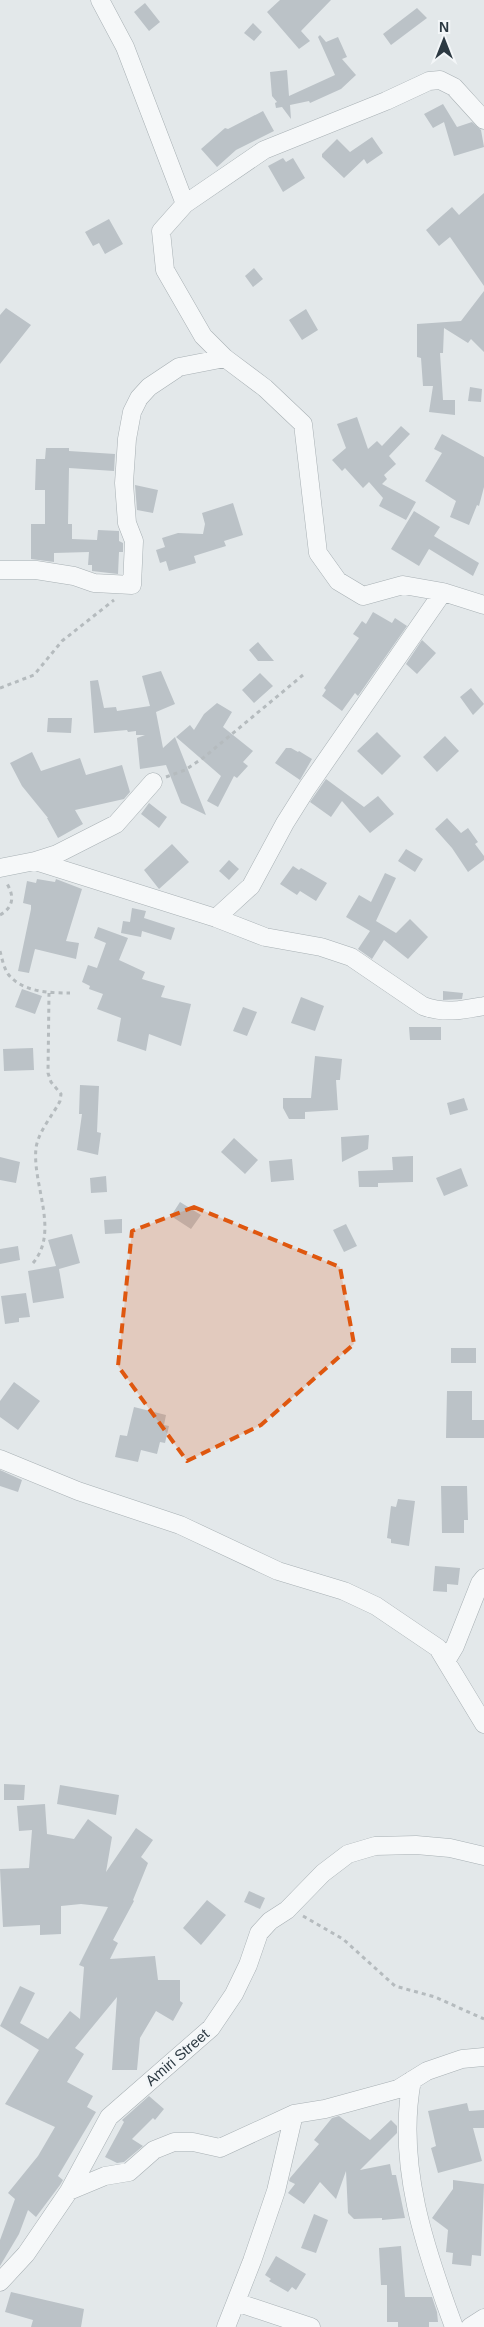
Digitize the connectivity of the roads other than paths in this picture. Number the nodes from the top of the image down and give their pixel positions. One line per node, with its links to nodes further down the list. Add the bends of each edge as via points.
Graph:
1 (104, 2): 3 (street, via 126,46)
2 (484, 120): 3 (street, via 454,87 440,80 429,81 264,150)
3 (185, 204): 4 (street, via 161,231 165,270 203,336)
4 (225, 358): 5 (street, via 179,367 149,387 132,412 126,439 124,483 127,523 134,541 132,585 94,583 36,570); 6 (street, via 265,388 303,424 318,553 338,581 363,596 403,585)
5 (0, 570)
6 (443, 592): 7 (street); 11 (street, via 307,788 251,886)
7 (484, 606)
8 (153, 782): 9 (street, via 116,824 82,843)
9 (35, 861): 10 (street); 11 (street)
10 (2, 874)
11 (216, 918): 12 (street, via 265,937 321,947 351,957 423,1006 435,1010 455,1011)
12 (484, 1006)
13 (0, 1459): 15 (street, via 78,1491 180,1525 278,1570 359,1597 438,1648)
14 (484, 1578): 15 (street)
15 (446, 1661): 16 (street)
16 (484, 1724)
17 (484, 1856): 21 (street, Amiri Street, via 442,1847 375,1846 348,1854 323,1872 290,1907 259,1933 234,1994 211,2028 109,2117)
18 (484, 2057): 19 (street, via 462,2059 426,2071)
19 (412, 2080): 20 (street, via 398,2089); 27 (street, via 406,2123 410,2169 431,2262)
20 (294, 2114): 21 (street, via 220,2148 174,2142 154,2150 130,2172 105,2176); 23 (street, via 276,2191)
21 (70, 2191): 22 (street, Amiri Street, via 26,2254)
22 (0, 2282)
23 (236, 2302): 25 (street); 26 (street)
24 (484, 2318): 28 (street)
25 (226, 2327)
26 (311, 2327)
27 (454, 2327)
28 (470, 2327)

